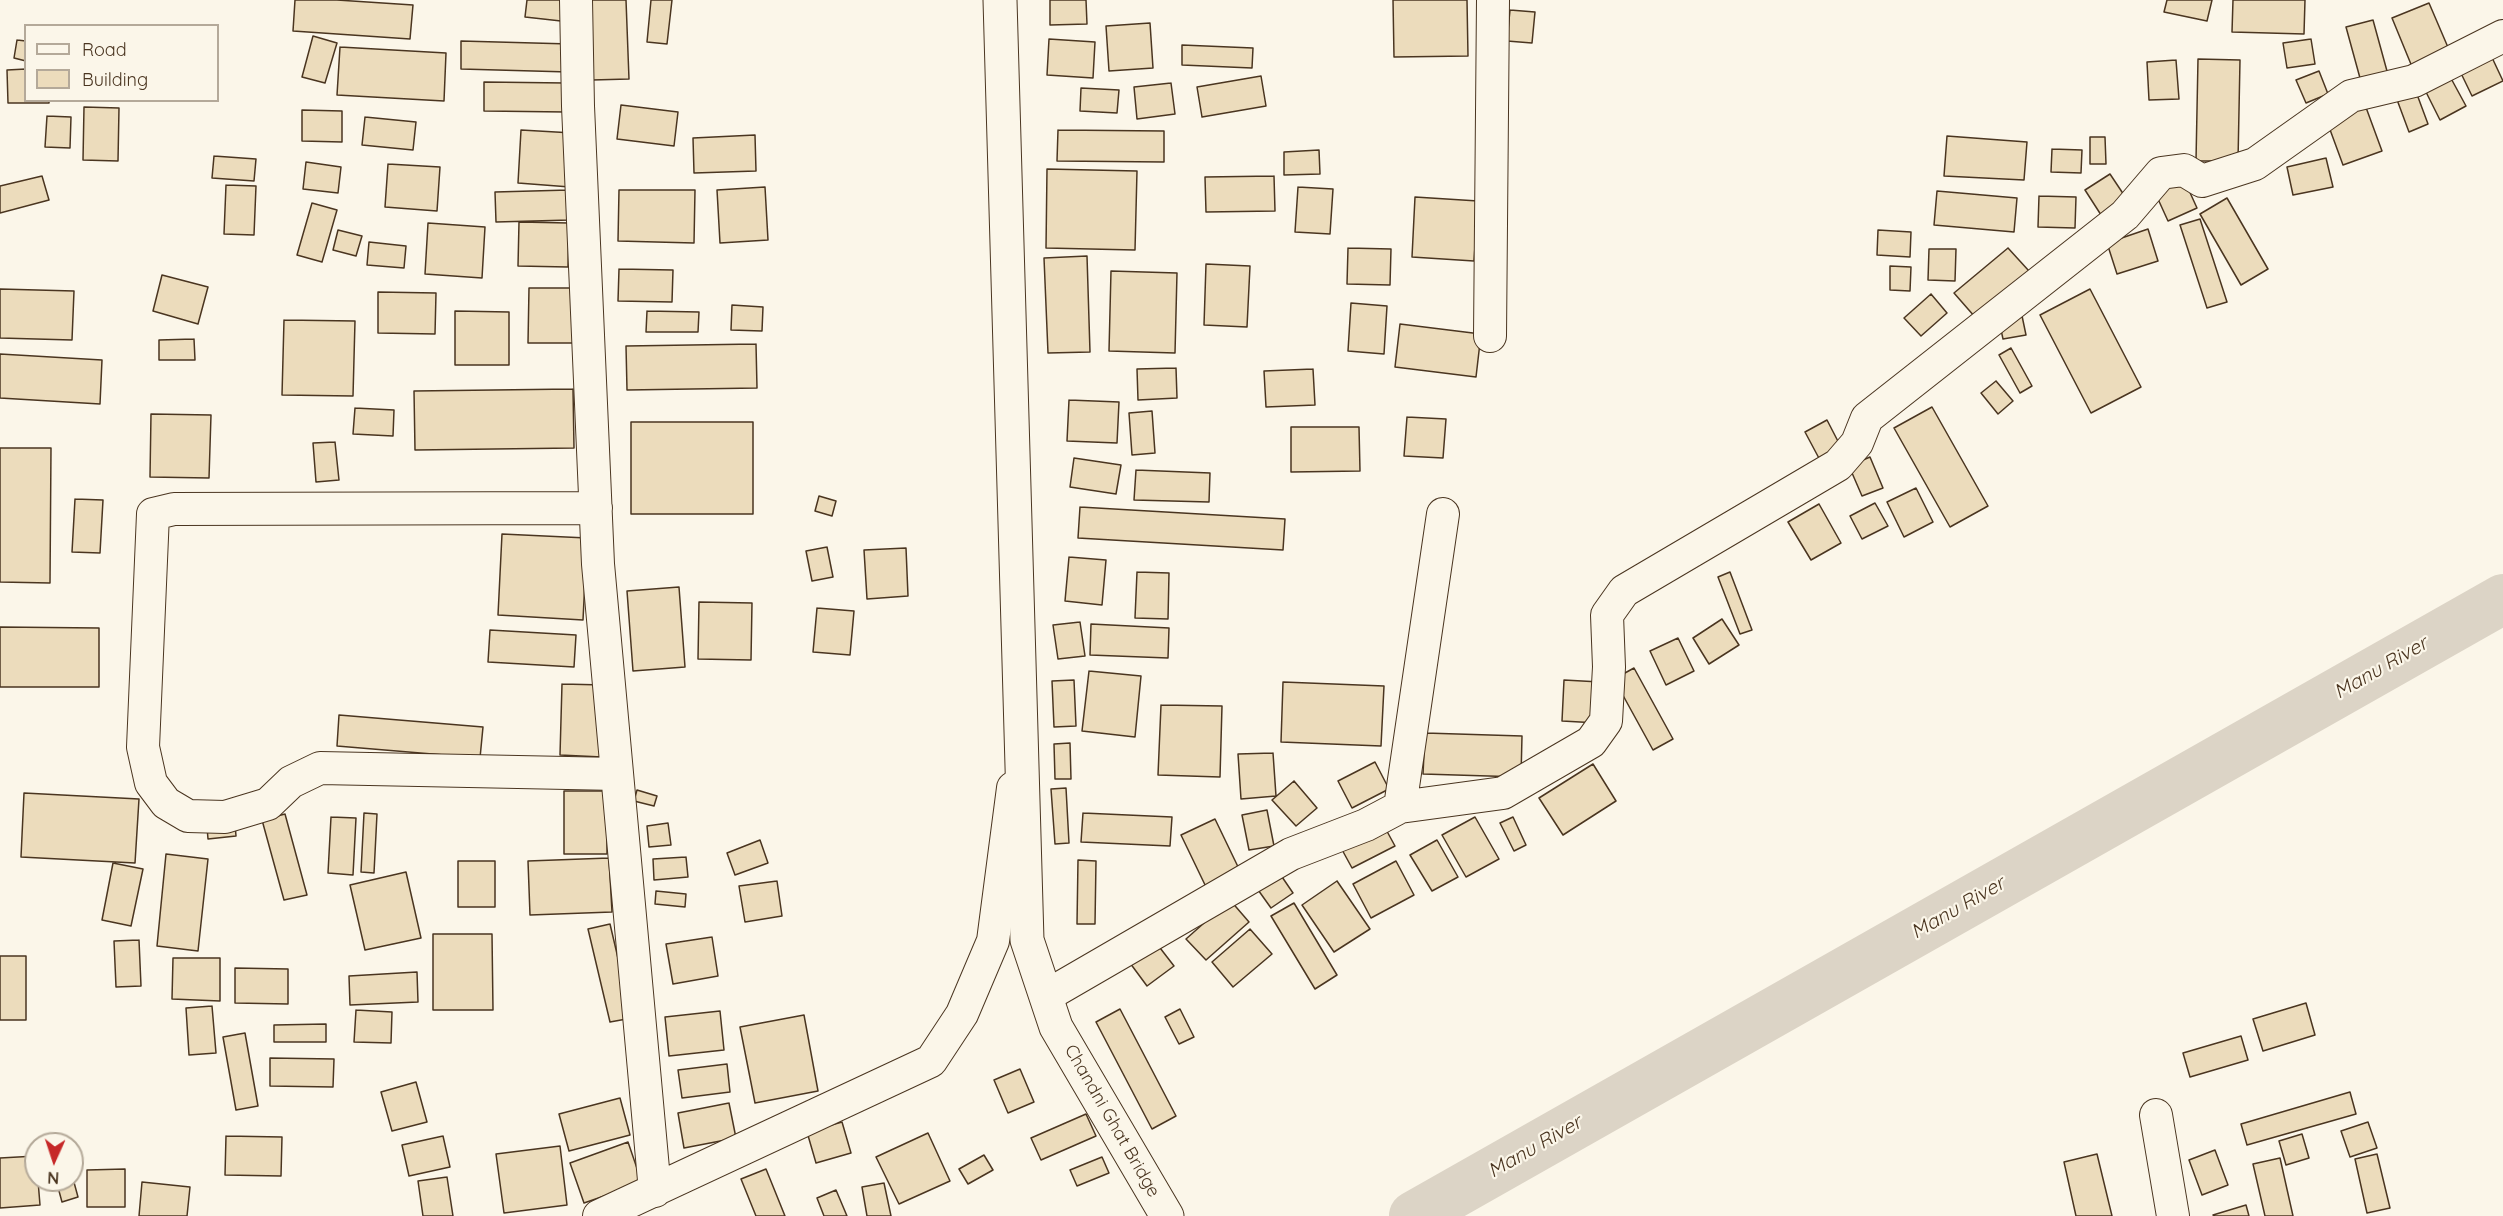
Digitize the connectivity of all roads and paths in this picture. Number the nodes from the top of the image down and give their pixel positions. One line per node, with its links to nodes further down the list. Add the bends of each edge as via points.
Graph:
1 (576, 0): 6 (street)
2 (1000, 0): 8 (highway, Chandni Ghat Bridge)
3 (1493, 0): 5 (street)
4 (2503, 36): 10 (street, via 2414,81 2351,96 2255,164 2202,181 2184,170 2161,173 2126,215 1867,418 1857,443 1838,465 1624,591 1607,615 1606,721 1591,742 1503,793)
5 (1490, 336)
6 (596, 508): 9 (street); 9 (street, via 174,509 153,514 143,747 151,783 166,803 188,816 225,817 268,804 291,782 320,768)
7 (1443, 514): 10 (street)
8 (1020, 730): 11 (highway, Chandni Ghat Bridge, via 1027,940); 13 (street, via 993,941 962,1014 931,1062)
9 (617, 774): 13 (street)
10 (1400, 807): 11 (street, via 1366,825 1291,854)
11 (1046, 996): 15 (highway, Chandni Ghat Bridge, via 1056,1027)
12 (2156, 1116): 16 (street)
13 (655, 1191): 14 (street)
14 (599, 1216)
15 (1167, 1216)
16 (2173, 1216)

